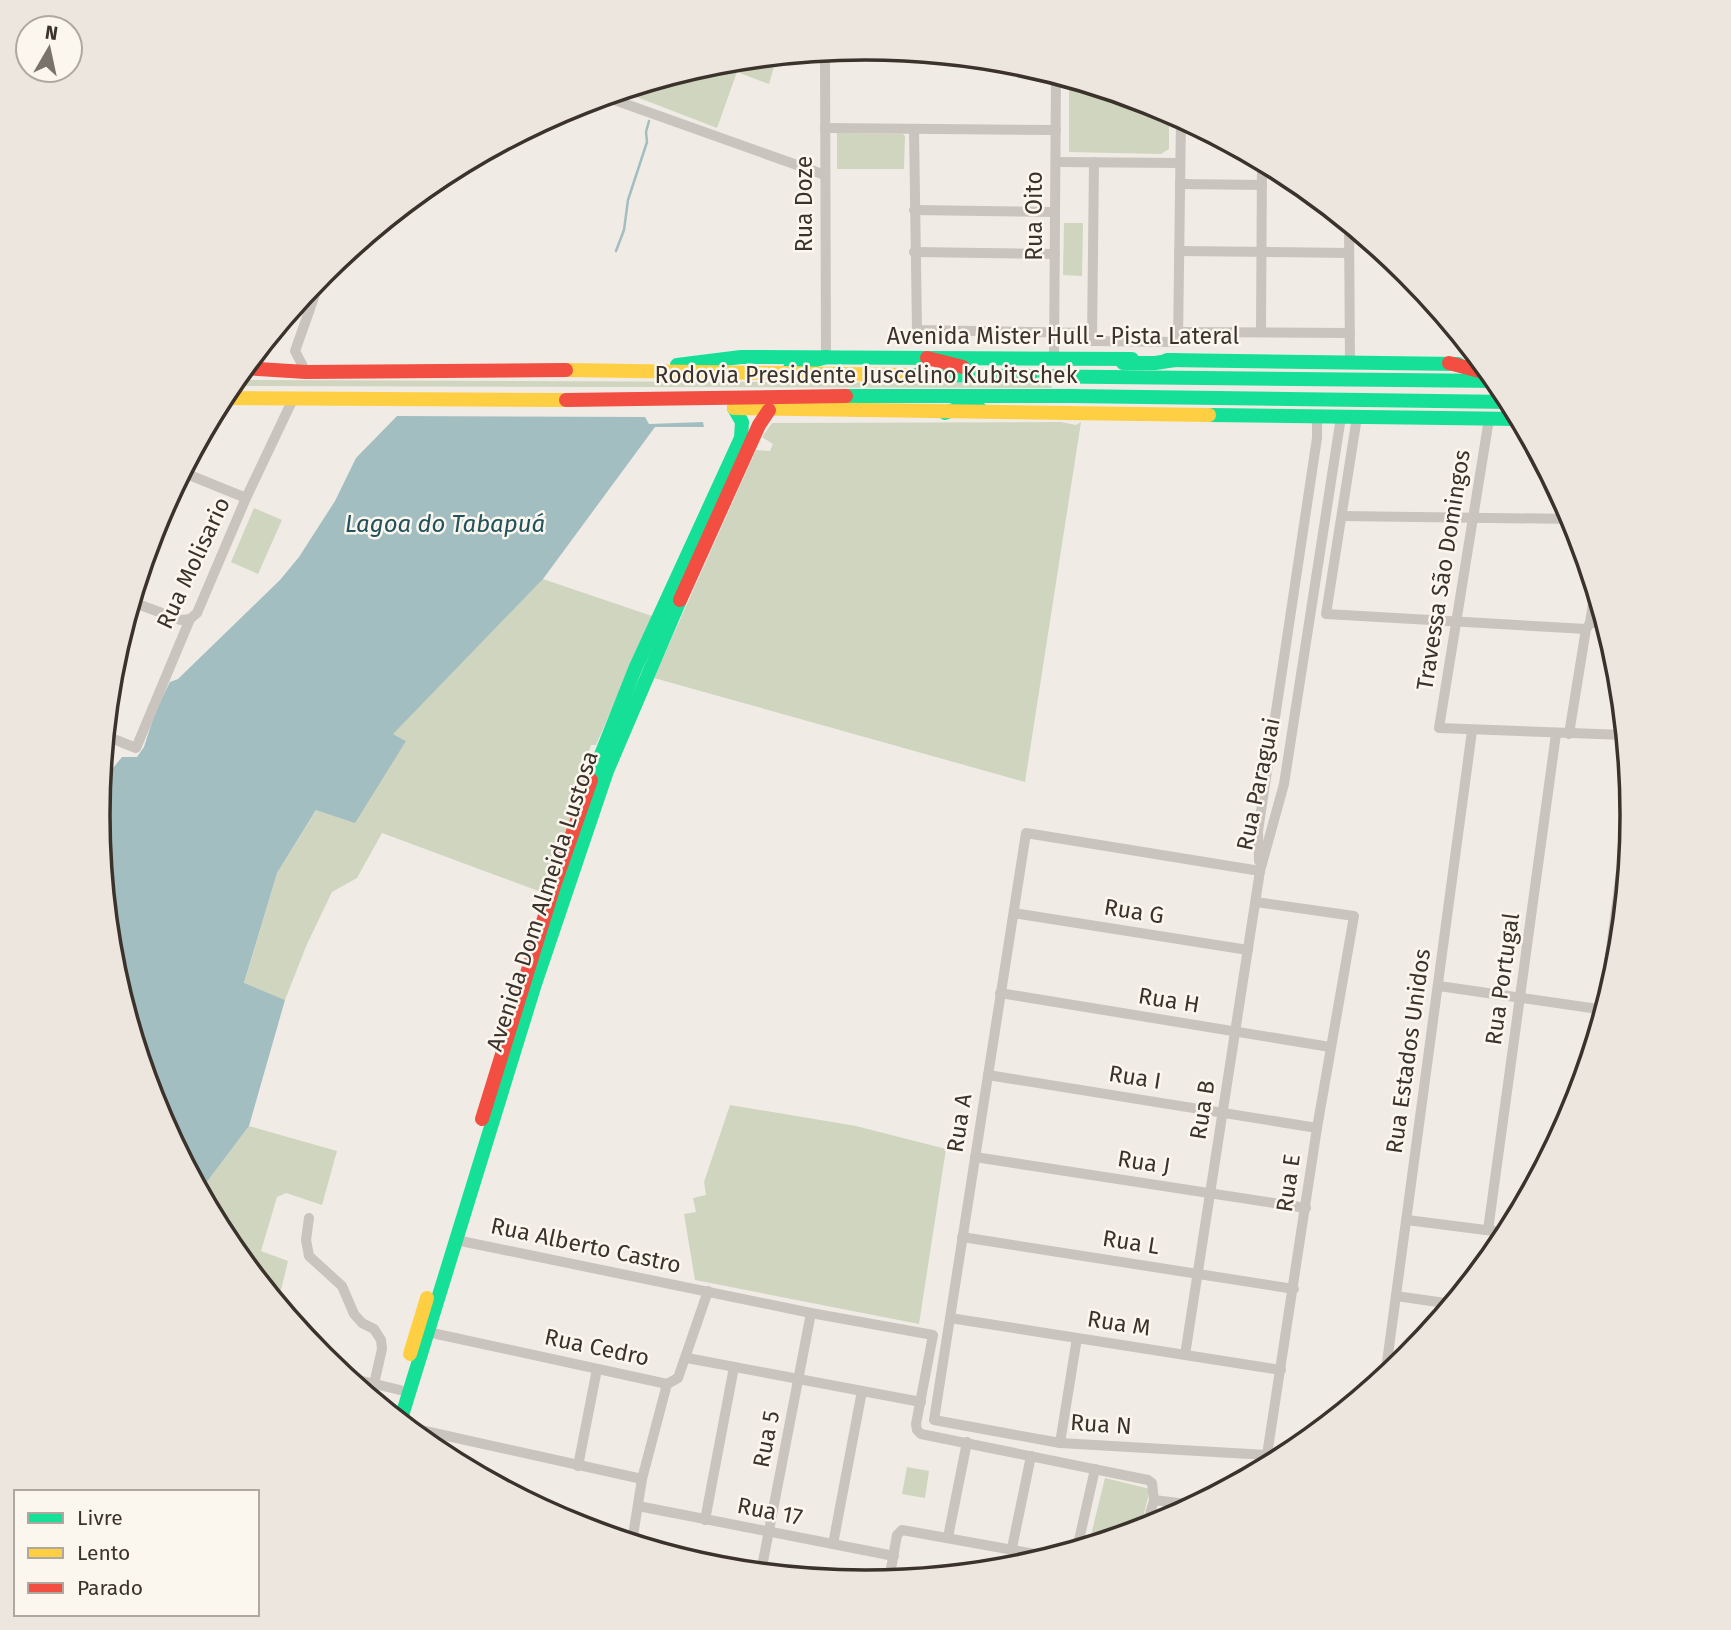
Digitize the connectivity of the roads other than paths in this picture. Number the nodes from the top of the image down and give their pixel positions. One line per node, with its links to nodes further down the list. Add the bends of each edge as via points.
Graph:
1 (825, 61): 4 (street, Rua Doze)
2 (1056, 84): 7 (street, Rua Oito)
3 (619, 102): 12 (street)
4 (825, 128): 6 (street); 12 (street, Rua Doze)
5 (1181, 128): 10 (street)
6 (914, 129): 7 (street); 15 (street)
7 (1056, 130): 8 (street, Rua Oito)
8 (1056, 162): 9 (street); 16 (street, Rua Oito)
9 (1094, 162): 10 (street); 28 (street)
10 (1180, 163): 13 (street)
11 (1262, 173): 14 (street)
12 (825, 176): 29 (street, Rua Doze)
13 (1180, 184): 14 (street); 18 (street)
14 (1262, 185): 20 (street)
15 (914, 211): 16 (street); 19 (street)
16 (1055, 212): 22 (street, Rua Oito)
17 (1349, 235): 21 (street)
18 (1179, 251): 20 (street); 24 (street)
19 (914, 252): 22 (street); 27 (street, via 915,327 921,331)
20 (1262, 252): 21 (street); 25 (street)
21 (1349, 253): 26 (street)
22 (1055, 254): 27 (street, Rua Oito)
23 (312, 301): 40 (street, via 295,351)
24 (1178, 332): 25 (street); 28 (street, via 1178,342 1092,341)
25 (1261, 332): 26 (street)
26 (1350, 332): 33 (street)
27 (1054, 333): 28 (street); 31 (street, Rua Oito)
28 (1092, 333)
29 (826, 357): 30 (main road, Avenida Mister Hull - Pista Lateral); 38 (main road, Avenida Mister Hull - Pista Lateral, via 741,357); 41 (main road)
30 (928, 358): 31 (main road, Avenida Mister Hull - Pista Lateral); 42 (main road)
31 (1054, 359): 32 (main road, Avenida Mister Hull - Pista Lateral)
32 (1175, 360): 33 (main road, Avenida Mister Hull - Pista Lateral); 44 (main road, via 1098,364)
33 (1350, 362): 35 (main road, Avenida Mister Hull - Pista Lateral)
34 (260, 363): 40 (main road)
35 (1449, 363): 36 (main road, Avenida Mister Hull - Pista Lateral); 39 (main road)
36 (1471, 364)
37 (256, 369): 40 (main road, Rodovia Presidente Juscelino Kubitschek)
38 (643, 370): 40 (main road, Rodovia Presidente Juscelino Kubitschek); 41 (main road, Rodovia Presidente Juscelino Kubitschek)
39 (1476, 370)
40 (306, 372)
41 (769, 374): 42 (main road, Rodovia Presidente Juscelino Kubitschek)
42 (991, 375): 43 (main road, Rodovia Presidente Juscelino Kubitschek)
43 (1059, 376): 44 (main road, Rodovia Presidente Juscelino Kubitschek); 46 (main road)
44 (1086, 376): 45 (main road, Rodovia Presidente Juscelino Kubitschek); 47 (main road)
45 (1484, 381)
46 (1059, 396): 47 (main road, Rodovia Presidente Juscelino Kubitschek); 50 (main road, Rodovia Presidente Juscelino Kubitschek); 54 (main road, via 1055,405 1046,409 956,409)
47 (1086, 397): 51 (main road, Rodovia Presidente Juscelino Kubitschek)
48 (235, 398): 49 (main road, Rodovia Presidente Juscelino Kubitschek)
49 (293, 399): 50 (main road, Rodovia Presidente Juscelino Kubitschek); 62 (street, Rua Molisario)
50 (633, 400): 52 (main road)
51 (1498, 402)
52 (734, 408): 53 (main road); 60 (main road, via 741,416)
53 (769, 410): 54 (main road); 60 (main road, Avenida Dom Almeida Lustosa)
54 (945, 413): 55 (main road)
55 (1317, 416): 56 (main road); 77 (street, Rua Paraguai, via 1258,831)
56 (1341, 417): 57 (main road); 77 (street, Rua Paraguai, via 1284,784)
57 (1357, 417): 58 (main road); 63 (street)
58 (1489, 419): 59 (main road); 64 (street, Travessa São Domingos)
59 (1509, 419)
60 (746, 440): 81 (main road, Avenida Dom Almeida Lustosa, via 603,749)
61 (191, 475): 62 (street)
62 (246, 498): 68 (street, Rua Molisario, via 197,613)
63 (1343, 516): 64 (street); 69 (street, via 1326,614)
64 (1474, 518): 65 (street); 69 (street, Travessa São Domingos)
65 (1560, 519)
66 (140, 604): 68 (street, via 181,620)
67 (1592, 607): 71 (street)
68 (190, 619): 76 (street, Rua Molisario, via 136,748)
69 (1455, 622): 71 (street); 72 (street, Travessa São Domingos, via 1439,729)
70 (1596, 625): 71 (street)
71 (1588, 626): 74 (street)
72 (1472, 731): 73 (street); 82 (street, Rua Estados Unidos)
73 (1556, 734): 74 (street); 84 (street, Rua Portugal)
74 (1569, 734): 75 (street)
75 (1617, 735)
76 (114, 739)
77 (1260, 871): 78 (street, Rua B); 79 (street, Rua A, via 1026,833)
78 (1256, 902): 80 (street, Rua B); 87 (street, Rua E, via 1354,916)
79 (1014, 913): 80 (street, Rua G); 83 (street, Rua A)
80 (1248, 950): 86 (street, Rua B)
81 (530, 982): 99 (main road, Avenida Dom Almeida Lustosa); 107 (main road, Avenida Dom Almeida Lustosa)
82 (1439, 986): 84 (street); 95 (street, Rua Estados Unidos)
83 (1000, 993): 86 (street, Rua H); 88 (street, Rua A)
84 (1521, 998): 85 (street); 96 (street, Rua Portugal)
85 (1595, 1011)
86 (1235, 1032): 87 (street, Rua H); 89 (street, Rua B)
87 (1330, 1047): 90 (street, Rua E)
88 (988, 1075): 89 (street, Rua I); 91 (street, Rua A)
89 (1222, 1113): 90 (street, Rua I); 92 (street, Rua B)
90 (1317, 1128): 93 (street, Rua E)
91 (975, 1157): 92 (street, Rua J); 98 (street, Rua A)
92 (1210, 1193): 93 (street, Rua J); 100 (street, Rua B)
93 (1306, 1208): 101 (street, Rua E)
94 (309, 1218): 117 (street, via 309,1256 342,1286 354,1314 382,1340)
95 (1407, 1220): 96 (street); 103 (street, Rua Estados Unidos)
96 (1488, 1230): 97 (street)
97 (1496, 1231)
98 (962, 1237): 100 (street, Rua L); 106 (street, Rua A)
99 (456, 1240): 102 (street, Rua Alberto Castro); 107 (main road, Avenida Dom Almeida Lustosa)
100 (1198, 1274): 101 (street, Rua L); 109 (street, Rua B)
101 (1294, 1289): 114 (street, Rua E)
102 (708, 1291): 105 (street, Rua Alberto Castro); 110 (street)
103 (1396, 1296): 104 (street); 111 (street, Rua Estados Unidos)
104 (1442, 1303)
105 (811, 1313): 115 (street, Rua 5); 121 (street, Rua Alberto Castro, via 933,1335)
106 (950, 1318): 108 (street, Rua M); 124 (street, Rua A)
107 (422, 1330): 113 (street, Rua Cedro); 119 (main road, Avenida Dom Almeida Lustosa); 123 (main road, Avenida Dom Almeida Lustosa)
108 (1077, 1338): 109 (street, Rua M); 127 (street)
109 (1185, 1355): 114 (street, Rua M)
110 (687, 1358): 112 (street); 118 (street, Rua Cedro, via 678,1378)
111 (1387, 1361)
112 (734, 1367): 115 (street); 138 (street)
113 (597, 1369): 118 (street, Rua Cedro); 131 (street)
114 (1281, 1370): 128 (street, Rua E)
115 (799, 1379): 120 (street); 139 (street, Rua 5)
116 (366, 1382): 117 (street)
117 (374, 1384): 119 (street)
118 (667, 1384): 133 (street)
119 (400, 1390): 122 (main road, Avenida Dom Almeida Lustosa)
120 (862, 1391): 121 (street); 143 (street)
121 (921, 1402): 126 (street, via 916,1424 921,1434)
122 (395, 1405)
123 (403, 1411)
124 (934, 1420): 127 (street, Rua N)
125 (431, 1432): 131 (street)
126 (967, 1442): 130 (street); 141 (street)
127 (1060, 1443): 129 (street, Rua N)
128 (1268, 1453)
129 (1266, 1455)
130 (1031, 1456): 132 (street); 144 (street)
131 (578, 1465): 133 (street)
132 (1095, 1469): 134 (street, via 1148,1480); 142 (street)
133 (642, 1479): 136 (street)
134 (1154, 1500): 135 (street); 137 (street)
135 (1178, 1503)
136 (638, 1506): 138 (street, Rua 17); 140 (street)
137 (1150, 1515)
138 (705, 1520): 139 (street, Rua 17)
139 (769, 1532): 143 (street, Rua 17); 147 (street, Rua 5)
140 (633, 1533)
141 (948, 1537): 144 (street); 146 (street, via 902,1530)
142 (1079, 1539)
143 (833, 1545): 146 (street, Rua 17)
144 (1012, 1548): 145 (street)
145 (1030, 1552)
146 (894, 1556): 148 (street)
147 (763, 1563)
148 (891, 1569)

